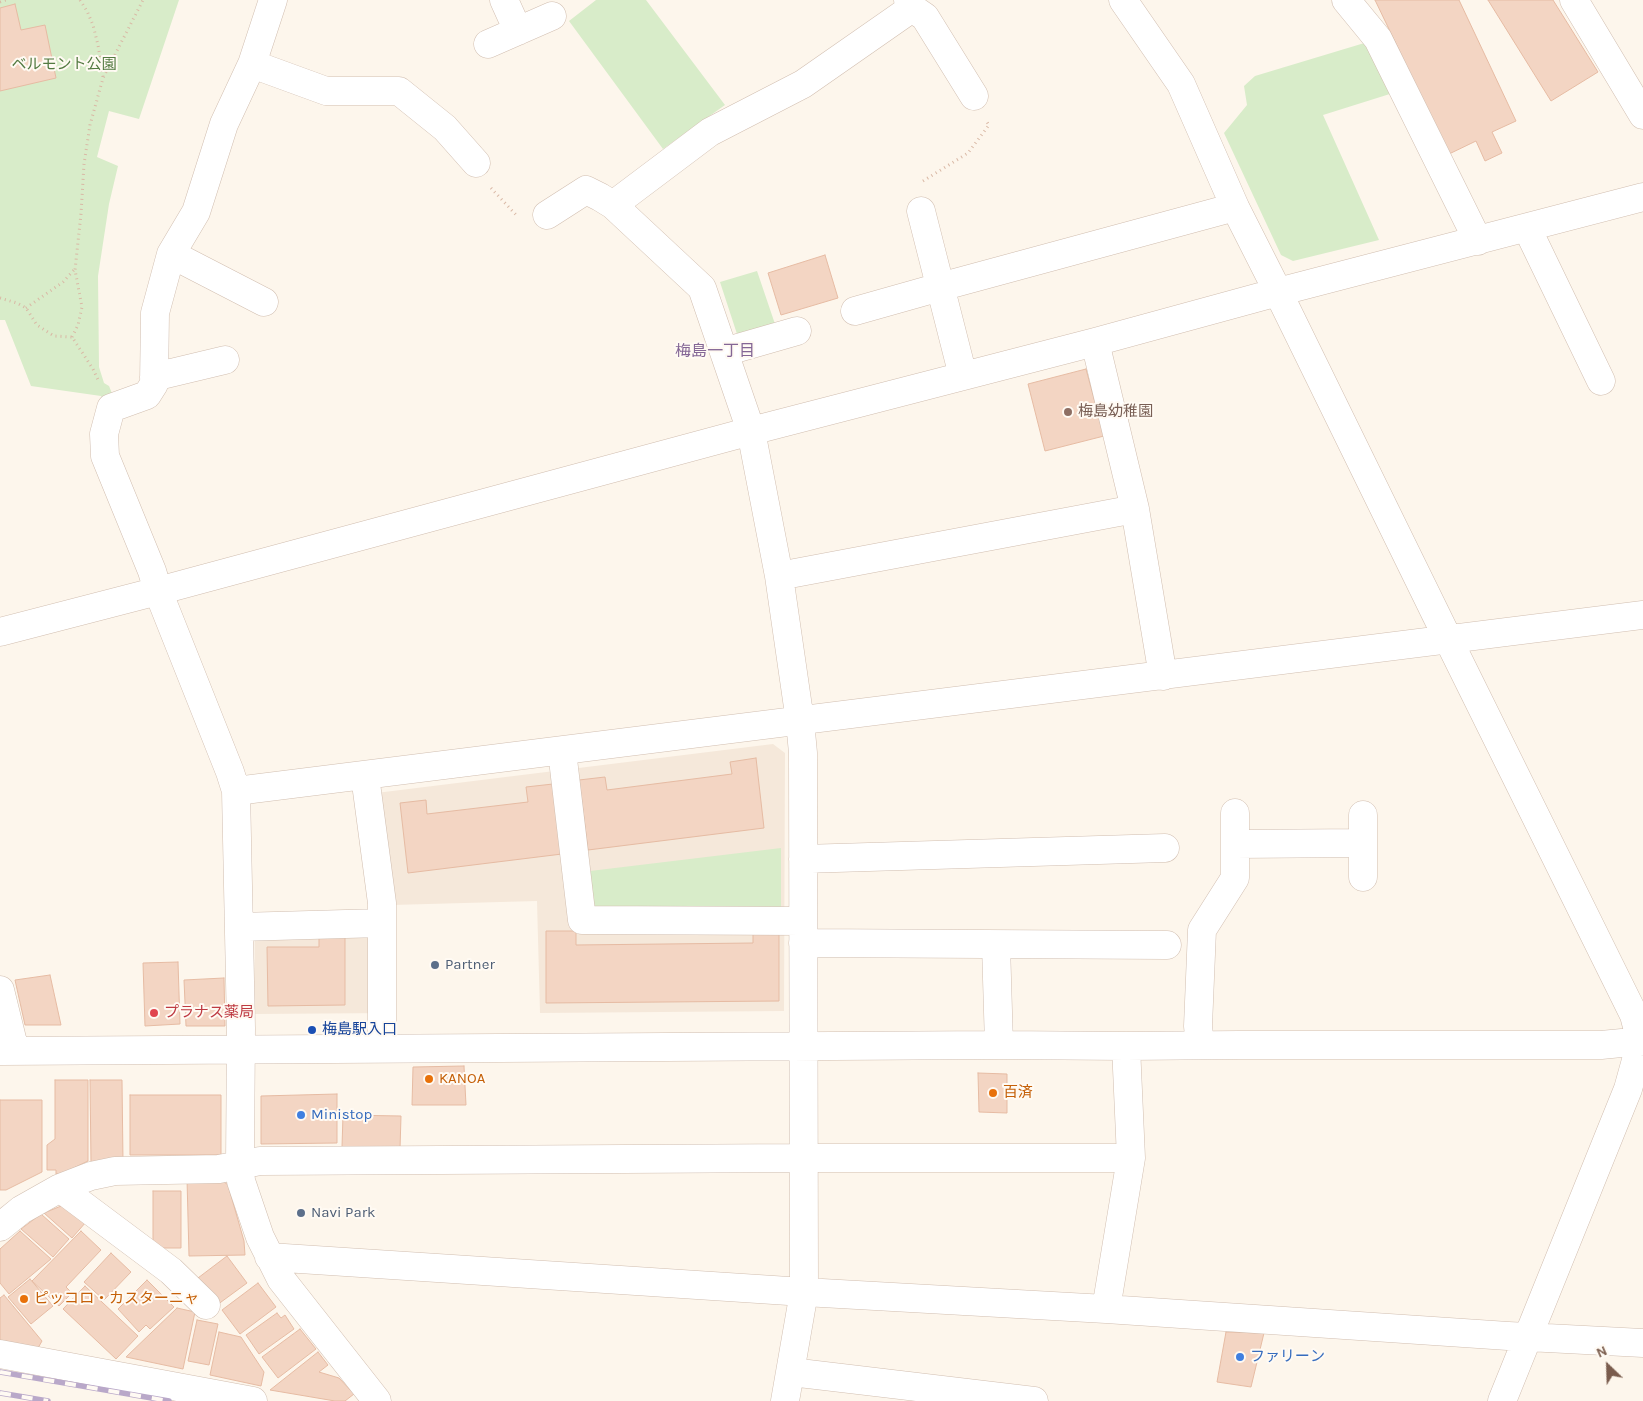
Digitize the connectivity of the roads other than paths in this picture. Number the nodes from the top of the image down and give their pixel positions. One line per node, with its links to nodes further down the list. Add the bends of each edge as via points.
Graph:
1 (273, 0): 10 (street)
2 (504, 0): 8 (street)
3 (1124, 0): 16 (street, via 1181,84)
4 (1346, 0): 20 (street, via 1378,39)
5 (1574, 0): 12 (street)
6 (910, 4): 11 (street, via 925,17); 15 (street, via 802,84 710,132)
7 (552, 16): 8 (street)
8 (518, 31): 9 (street)
9 (488, 44)
10 (252, 64): 13 (street, via 326,92 399,91 445,128); 21 (street, via 224,124 196,212)
11 (974, 96)
12 (1643, 115)
13 (476, 163)
14 (1643, 197): 19 (street)
15 (613, 205): 18 (street, via 586,190); 28 (street, via 702,288)
16 (1235, 207): 22 (street); 23 (street)
17 (921, 211): 22 (street)
18 (547, 215)
19 (1527, 228): 20 (street); 32 (street)
20 (1478, 241): 23 (street)
21 (171, 254): 24 (street); 30 (street, via 155,314)
22 (940, 287): 25 (street); 31 (street)
23 (1278, 292): 27 (street); 39 (street)
24 (264, 302)
25 (855, 311)
26 (797, 331): 28 (street)
27 (1095, 342): 31 (street); 34 (street)
28 (724, 352): 33 (street)
29 (225, 360): 30 (street)
30 (154, 376): 36 (street, via 154,384 147,395 111,408 104,434 105,456)
31 (962, 376): 33 (street)
32 (1601, 381)
33 (751, 431): 35 (street); 36 (street)
34 (1135, 509): 35 (street); 40 (street)
35 (779, 576): 41 (street)
36 (158, 591): 38 (street); 44 (street)
37 (1643, 615): 39 (street)
38 (0, 632)
39 (1448, 639): 40 (street); 58 (street, via 1634,1015)
40 (1163, 676): 41 (street)
41 (800, 721): 42 (street); 50 (street)
42 (562, 751): 43 (street); 54 (street, via 582,920)
43 (365, 776): 44 (street); 52 (street, via 382,903)
44 (236, 791): 53 (street)
45 (1235, 813): 48 (street)
46 (1363, 815): 47 (street)
47 (1363, 843): 48 (street); 51 (street)
48 (1235, 844): 60 (street, via 1235,878 1202,930)
49 (1165, 848): 50 (street)
50 (803, 859): 54 (street)
51 (1363, 877)
52 (381, 923): 53 (street); 63 (street)
53 (239, 927): 64 (street)
54 (803, 932): 55 (street); 61 (street)
55 (996, 945): 56 (street); 59 (street)
56 (1167, 945)
57 (0, 990): 65 (street)
58 (1642, 1042): 60 (street, via 1601,1045); 75 (street, via 1628,1089)
59 (999, 1045): 61 (street); 62 (street)
60 (1200, 1045): 62 (street)
61 (804, 1046): 63 (street); 66 (street)
62 (1126, 1046): 67 (street)
63 (382, 1048): 64 (street)
64 (240, 1050): 65 (street); 68 (street)
65 (8, 1051)
66 (804, 1158): 67 (street); 68 (street, via 260,1161); 72 (street)
67 (1131, 1158): 74 (street)
68 (240, 1165): 69 (street, via 218,1169 114,1171); 71 (street, via 241,1181)
69 (60, 1188): 70 (street, via 21,1210); 73 (street, via 171,1271)
70 (0, 1227)
71 (269, 1257): 72 (street); 80 (street, via 281,1279)
72 (804, 1292): 74 (street); 78 (street)
73 (206, 1305)
74 (1106, 1309): 75 (street)
75 (1528, 1337): 76 (street); 83 (street)
76 (1643, 1343)
77 (0, 1354): 79 (street)
78 (791, 1372): 81 (street); 82 (street)
79 (254, 1401)
80 (377, 1401)
81 (785, 1401)
82 (1034, 1401)
83 (1502, 1401)

